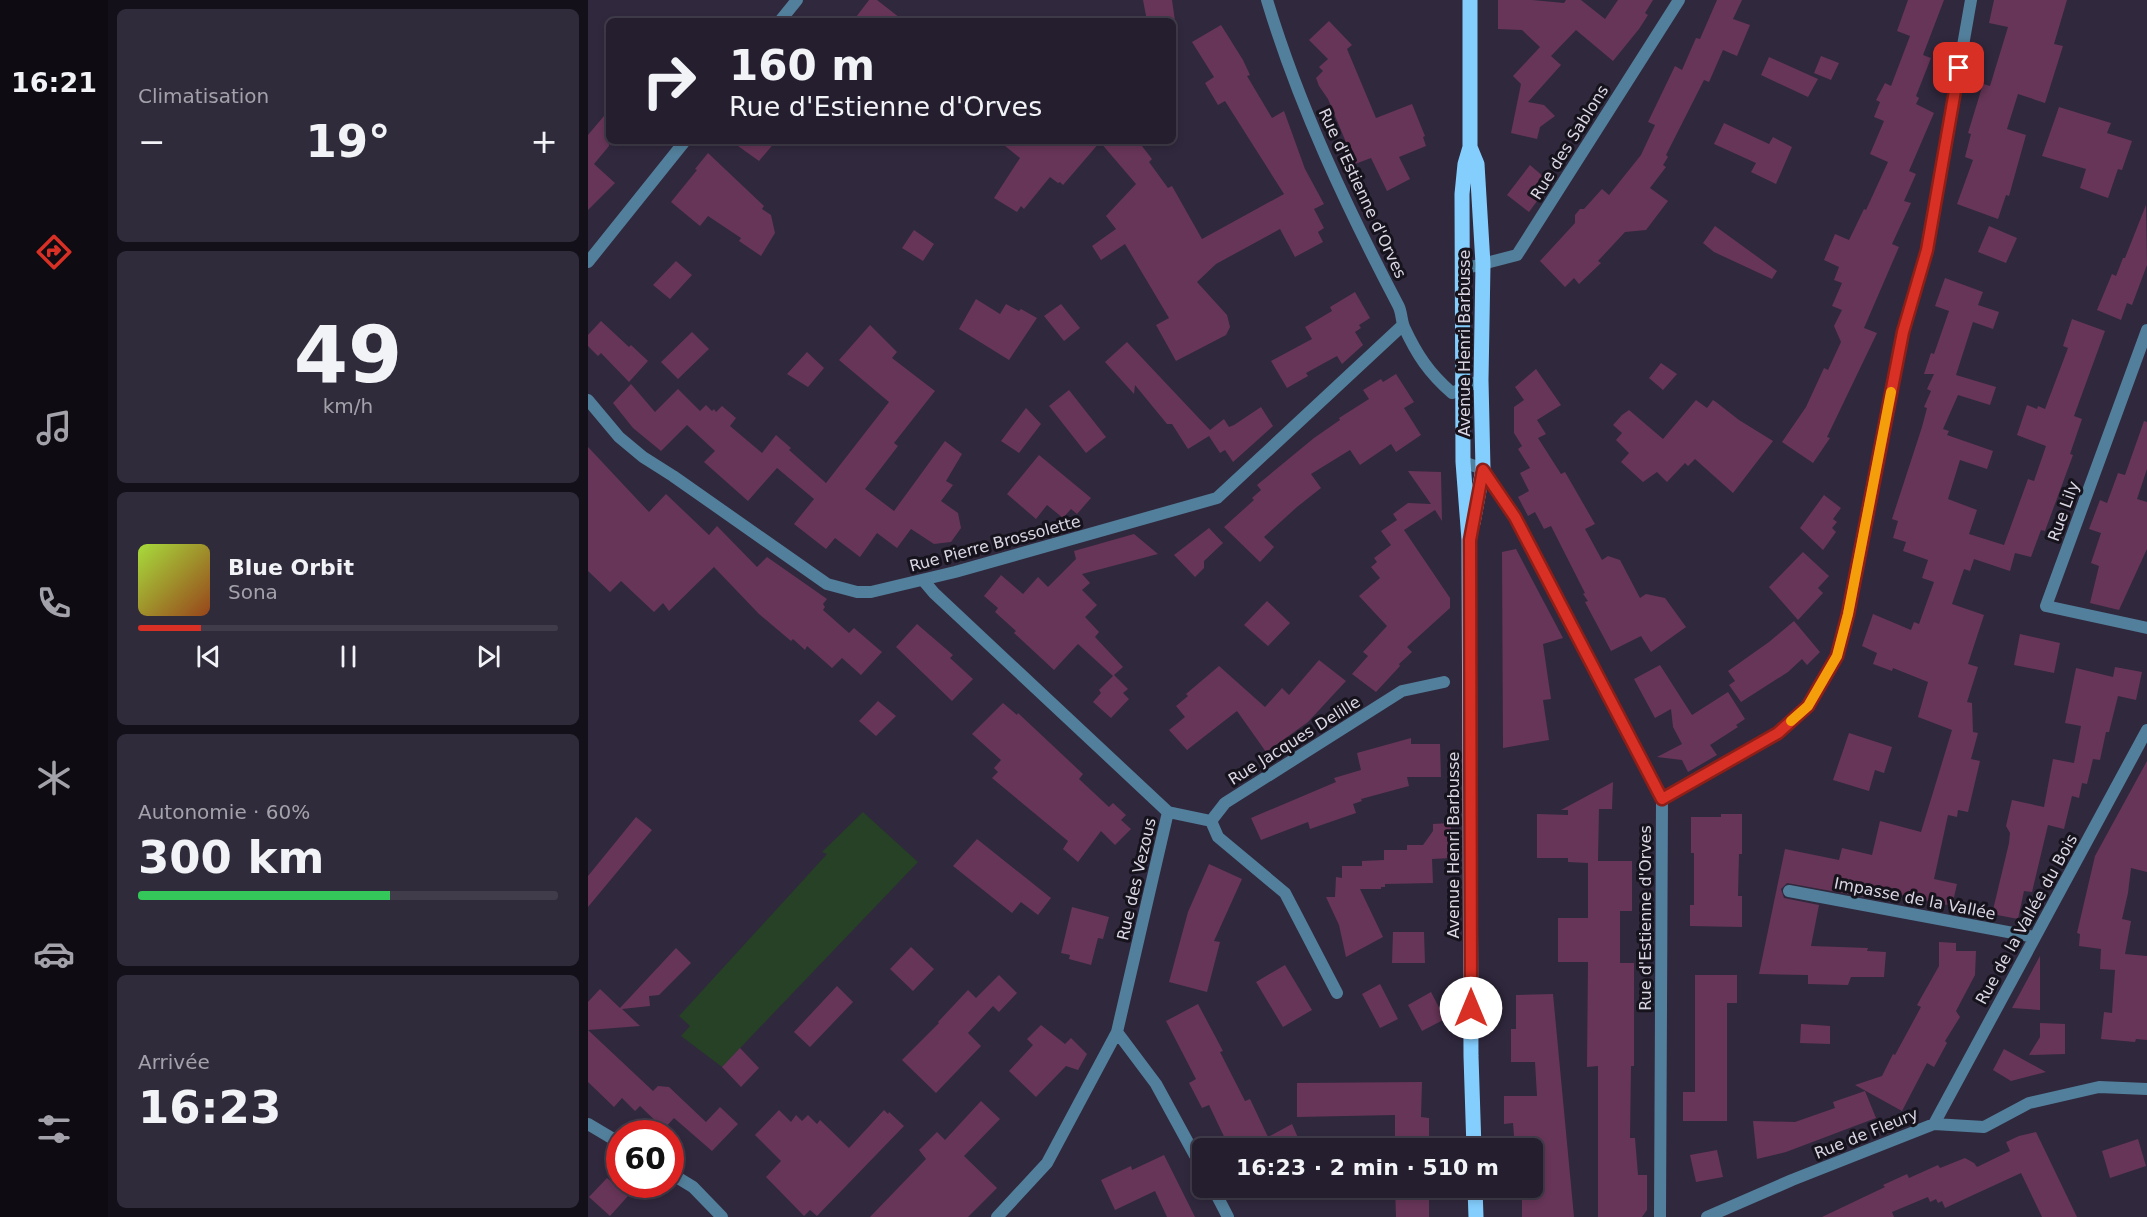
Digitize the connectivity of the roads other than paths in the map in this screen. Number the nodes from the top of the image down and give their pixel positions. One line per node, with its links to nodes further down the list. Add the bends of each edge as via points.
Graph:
1 (797, 0): 6 (street)
2 (1267, 0): 12 (street, Rue d'Estienne d'Orves, via 1302,100 1370,254 1400,309)
3 (1470, 0): 8 (main road, Avenue Henri Barbusse)
4 (1678, 0): 10 (street, Rue des Sablons, via 1517,255)
5 (1971, 0): 24 (street, via 1927,250 1903,332 1837,656 1808,706 1778,733)
6 (782, 18)
7 (683, 144): 9 (street)
8 (1470, 147): 10 (main road, Avenue Henri Barbusse, via 1478,164); 11 (main road, Avenue Henri Barbusse, via 1462,194)
9 (588, 262)
10 (1483, 264): 11 (street, Rue des Sablons); 14 (main road, Avenue Henri Barbusse)
11 (1463, 269): 15 (main road, Avenue Henri Barbusse)
12 (1403, 325): 15 (street, Rue d'Estienne d'Orves, via 1427,369 1452,393); 20 (street, Rue Pierre Brossolette, via 1217,498)
13 (2147, 330): 21 (street, Rue Lily, via 2046,606)
14 (1480, 380): 15 (street); 18 (main road, Avenue Henri Barbusse)
15 (1463, 389): 17 (main road, Avenue Henri Barbusse)
16 (588, 400): 20 (street, Rue Pierre Brossolette, via 619,437 643,457 827,584 871,592)
17 (1463, 462): 18 (street); 19 (main road, Avenue Henri Barbusse)
18 (1483, 470): 19 (main road, Avenue Henri Barbusse); 24 (street, Rue d'Estienne d'Orves, via 1515,517)
19 (1470, 540): 35 (main road, Avenue Henri Barbusse)
20 (923, 580): 25 (street, Rue des Vezous)
21 (2147, 628)
22 (1444, 682): 26 (street, Rue Jacques Delille, via 1402,691 1225,803)
23 (2147, 730): 28 (street, Rue de la Vallée du Bois)
24 (1662, 799): 44 (street, Rue d'Estienne d'Orves)
25 (1168, 812): 26 (street); 30 (street, Rue des Vezous)
26 (1210, 821): 29 (street, via 1218,837 1285,893)
27 (1789, 891): 28 (street, Impasse de la Vallée)
28 (2035, 938): 33 (street, Rue de la Vallée du Bois)
29 (1337, 993)
30 (1118, 1032): 36 (street, via 1156,1084); 41 (street, Rue des Vezous, via 1047,1163)
31 (2147, 1089): 33 (street, Rue de Fleury, via 2099,1088 2029,1103 1984,1127)
32 (588, 1124): 34 (street)
33 (1934, 1124): 45 (street, Rue de Fleury)
34 (606, 1135)
35 (1474, 1138)
36 (1192, 1150)
37 (684, 1181): 40 (street)
38 (1218, 1198): 42 (street)
39 (1475, 1198): 43 (main road)
40 (722, 1217)
41 (997, 1217)
42 (1228, 1217)
43 (1476, 1217)
44 (1660, 1217)
45 (1707, 1217)

